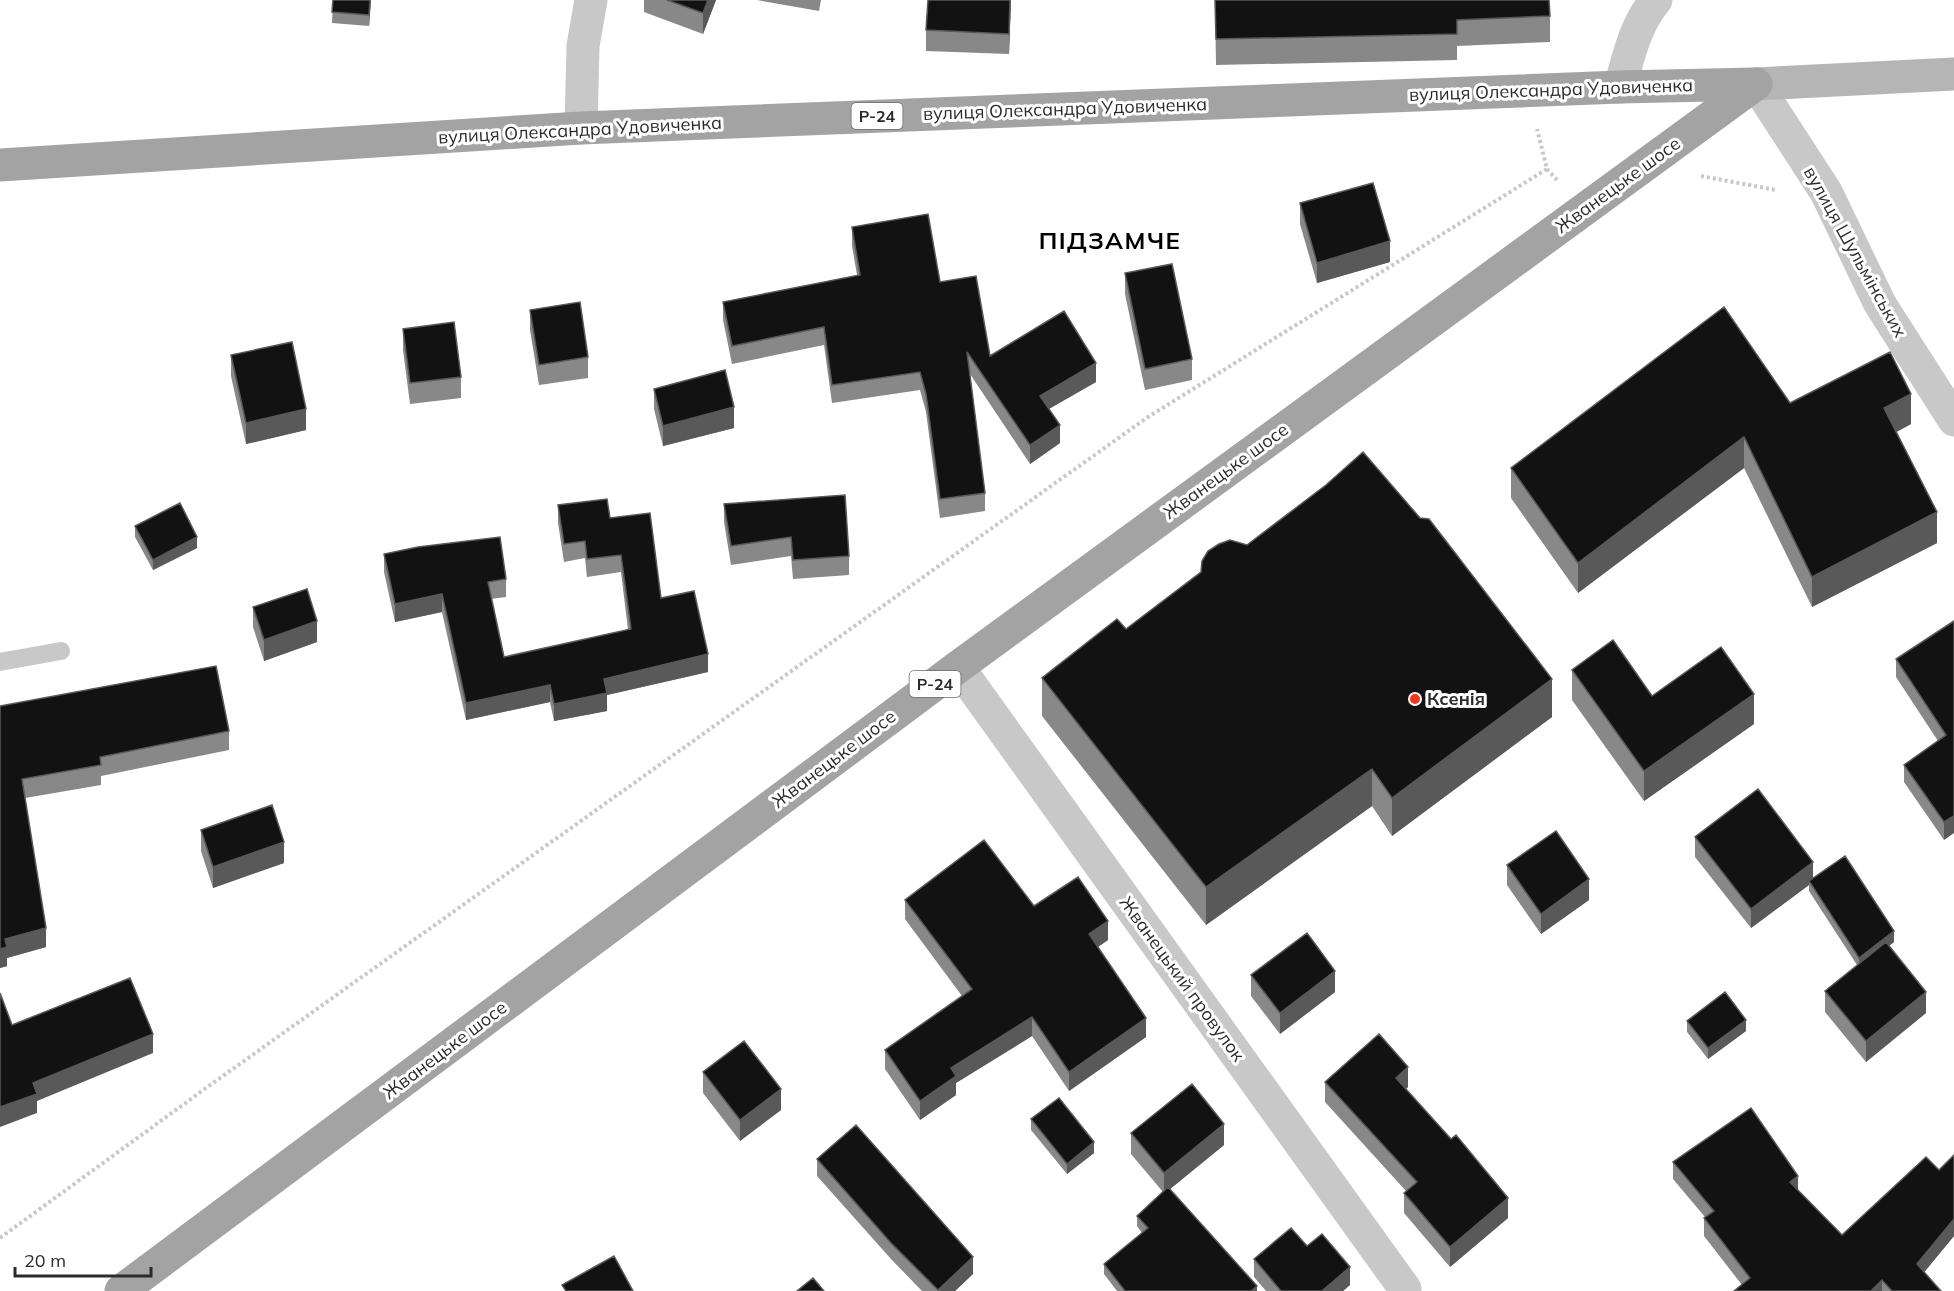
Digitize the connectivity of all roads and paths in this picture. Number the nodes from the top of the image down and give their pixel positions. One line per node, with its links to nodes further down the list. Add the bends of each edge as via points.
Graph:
1 (591, 0): 7 (street, via 583,46)
2 (1656, 0): 5 (street, via 1634,36)
3 (1953, 74): 4 (main road, вулиця Олександра Удовиченка)
4 (1756, 84): 5 (main road, вулиця Олександра Удовиченка / Р-24); 12 (main road, Жванецьке шосе / Р-24); 13 (street, вулиця Шульмінських, via 1826,192 1880,304)
5 (1620, 87): 7 (main road, вулиця Олександра Удовиченка / Р-24)
6 (1536, 126): 9 (path)
7 (581, 128): 8 (main road, вулиця Олександра Удовиченка / Р-24)
8 (0, 165)
9 (1547, 169): 12 (path); 17 (path, via 1148,417)
10 (1692, 181): 11 (path, via 1702,175)
11 (1779, 191)
12 (1583, 211): 16 (main road, Жванецьке шосе / Р-24)
13 (1954, 420)
14 (60, 651): 15 (lane)
15 (0, 662)
16 (958, 667): 18 (main road, Жванецьке шосе / Р-24); 19 (street, Жванецький провулок)
17 (0, 1238)
18 (121, 1291)
19 (1403, 1291)

